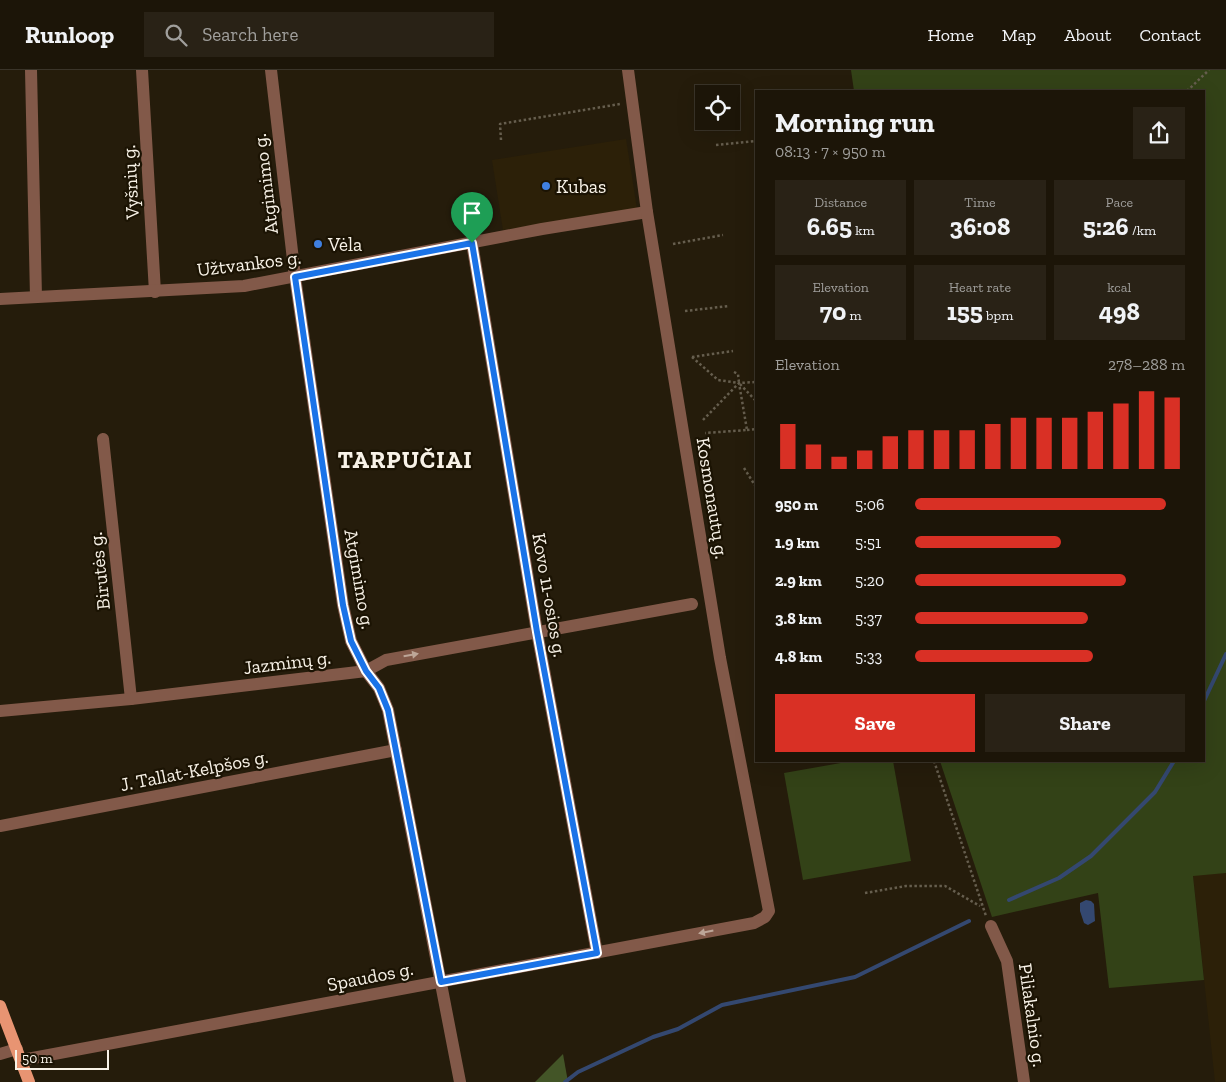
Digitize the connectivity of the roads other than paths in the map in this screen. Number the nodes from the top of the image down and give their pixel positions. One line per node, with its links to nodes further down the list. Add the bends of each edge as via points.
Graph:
1 (31, 70): 9 (street)
2 (142, 70): 8 (street, Vyšnių g.)
3 (271, 70): 7 (street, Atgimimo g.)
4 (628, 70): 5 (street, Kosmonautų g.)
5 (647, 212): 6 (street, Užtvankos g.); 19 (street, Kosmonautų g., via 720,658 769,912)
6 (472, 243): 7 (street, Užtvankos g.); 13 (street, Kovo 11-osios g.)
7 (295, 277): 8 (street, Užtvankos g., via 244,286); 14 (street, Atgimimo g., via 343,605 351,641)
8 (155, 292): 9 (street, Užtvankos g.)
9 (36, 297): 10 (street, Užtvankos g.)
10 (0, 299)
11 (103, 439): 15 (street, Birutės g.)
12 (692, 604): 13 (street, Jazminų g.)
13 (537, 632): 14 (street, Jazminų g., one-way to 13, via 386,660); 21 (street, Kovo 11-osios g.)
14 (366, 671): 15 (street, Jazminų g.); 17 (street, Atgimimo g., via 379,688 388,710)
15 (132, 699): 16 (street, Jazminų g.)
16 (0, 711)
17 (396, 750): 18 (street, J. Tallat-Kelpšos g.); 22 (street, Atgimimo g.)
18 (0, 826)
19 (754, 923): 21 (street, Spaudos g., one-way to 21)
20 (991, 926): 28 (street, Piliakalnio g., via 1005,954 1010,974)
21 (597, 953): 22 (street, Spaudos g.)
22 (441, 982): 25 (street, Spaudos g.); 27 (street, Atgimimo g.)
23 (0, 1006): 25 (main road)
24 (0, 1054): 25 (street, Spaudos g.)
25 (19, 1055): 26 (main road)
26 (29, 1082)
27 (460, 1082)
28 (1024, 1082)

